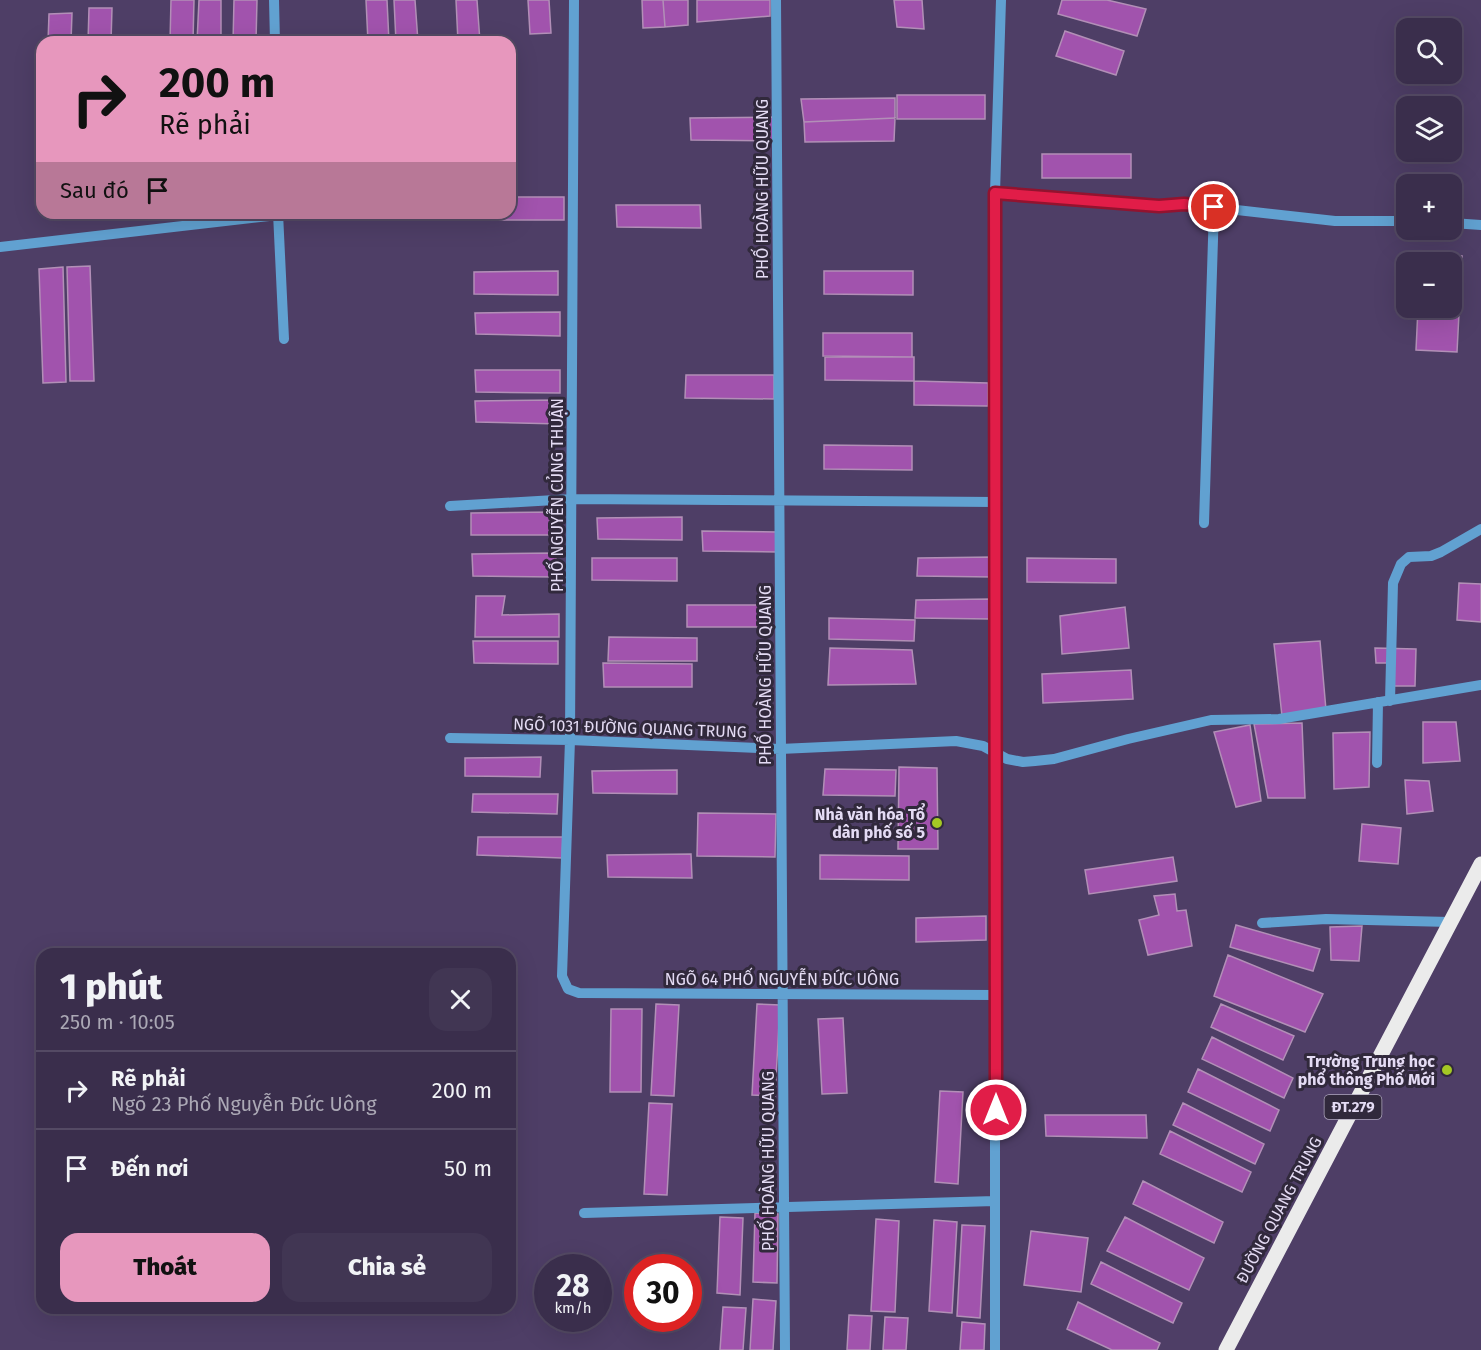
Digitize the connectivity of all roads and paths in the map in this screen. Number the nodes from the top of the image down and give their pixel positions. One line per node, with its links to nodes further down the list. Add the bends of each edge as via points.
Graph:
1 (274, 0): 5 (street)
2 (574, 0): 15 (street, PHỐ NGUYỄN CỦNG THUẬN)
3 (776, 0): 16 (street, PHỐ HOÀNG HỮU QUANG)
4 (1001, 0): 6 (street)
5 (275, 36)
6 (995, 193): 7 (street); 17 (street)
7 (1214, 207): 10 (street, via 1335,221); 19 (street)
8 (236, 219): 13 (street)
9 (278, 219): 14 (street)
10 (1396, 221)
11 (1462, 223): 12 (street)
12 (1481, 225)
13 (0, 247)
14 (284, 339)
15 (572, 499): 16 (street); 18 (street); 25 (street, PHỐ NGUYỄN CỦNG THUẬN)
16 (779, 501): 17 (street); 26 (street, PHỐ HOÀNG HỮU QUANG)
17 (995, 502): 27 (street)
18 (450, 506)
19 (1204, 523)
20 (1481, 529): 22 (street, via 1441,552 1409,557 1401,564 1393,583)
21 (1481, 685): 22 (street, NGÕ 1031 ĐƯỜNG QUANG TRUNG)
22 (1390, 701): 23 (street, NGÕ 1031 ĐƯỜNG QUANG TRUNG)
23 (1378, 702): 27 (street, NGÕ 1031 ĐƯỜNG QUANG TRUNG, via 1279,719 1211,720 1054,759 1023,762); 28 (street)
24 (450, 738): 25 (street, NGÕ 1031 ĐƯỜNG QUANG TRUNG)
25 (570, 740): 26 (street, NGÕ 1031 ĐƯỜNG QUANG TRUNG); 32 (street, PHỐ NGUYỄN CỦNG THUẬN, via 562,976)
26 (780, 749): 27 (street, NGÕ 1031 ĐƯỜNG QUANG TRUNG, via 956,741); 33 (street, PHỐ HOÀNG HỮU QUANG)
27 (994, 751): 34 (street)
28 (1377, 763)
29 (1481, 864): 30 (main road, ĐƯỜNG QUANG TRUNG / ĐT.279)
30 (1450, 922): 31 (street, via 1326,919); 40 (main road, ĐƯỜNG QUANG TRUNG / ĐT.279)
31 (1262, 923)
32 (568, 989): 33 (street, NGÕ 64 PHỐ NGUYỄN ĐỨC UÔNG, via 579,993)
33 (782, 994): 34 (street, NGÕ 64 PHỐ NGUYỄN ĐỨC UÔNG); 36 (street, PHỐ HOÀNG HỮU QUANG)
34 (996, 995): 35 (street)
35 (995, 1201): 36 (street); 39 (street)
36 (784, 1208): 37 (street); 38 (street, PHỐ HOÀNG HỮU QUANG)
37 (584, 1213)
38 (785, 1350)
39 (995, 1350)
40 (1226, 1350)

